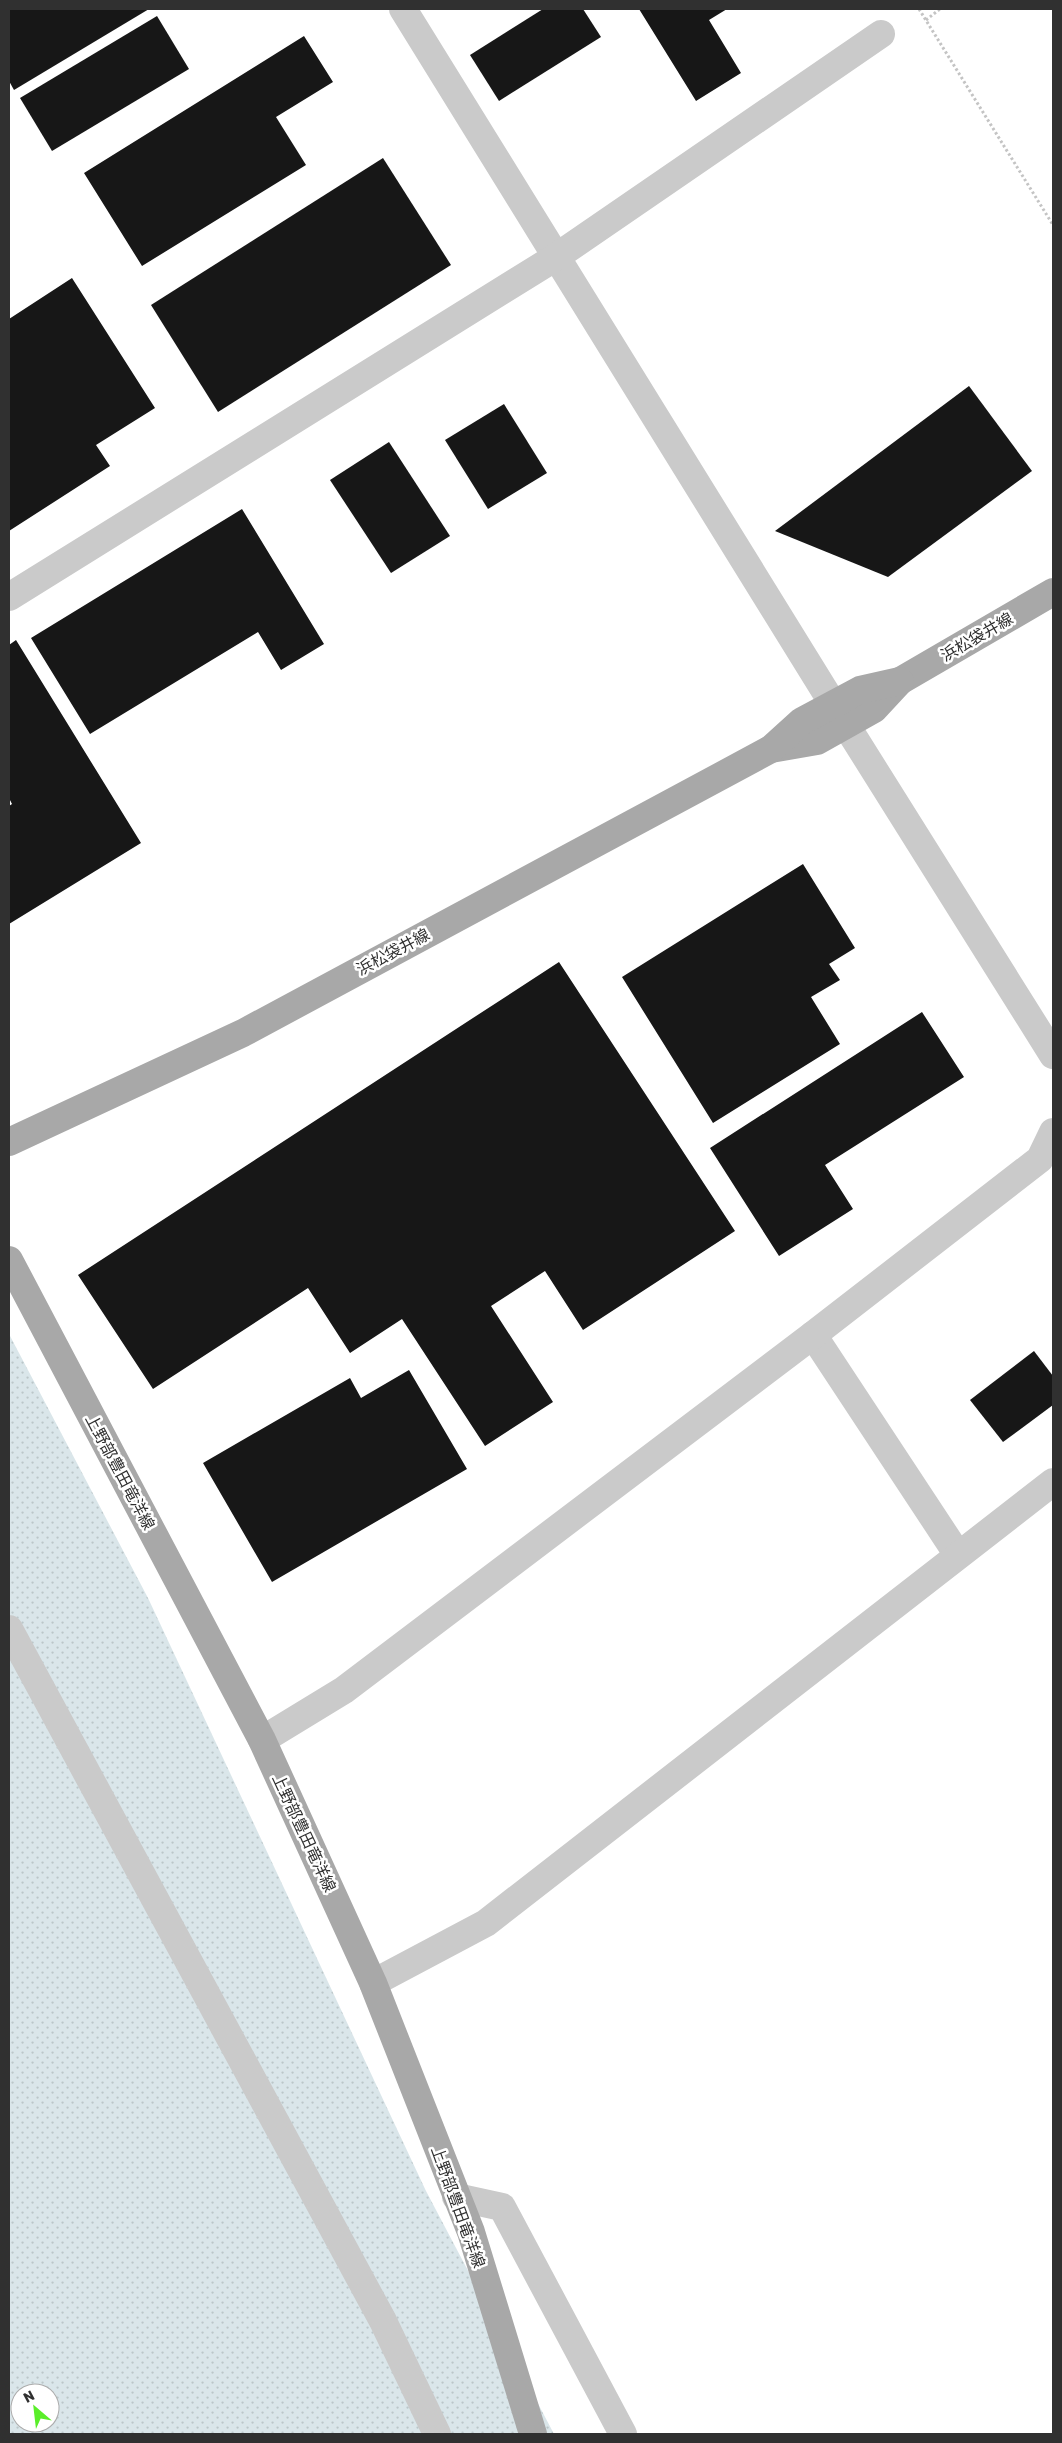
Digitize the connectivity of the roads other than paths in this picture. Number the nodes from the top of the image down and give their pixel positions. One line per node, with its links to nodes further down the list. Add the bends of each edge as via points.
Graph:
1 (403, 9): 3 (street)
2 (881, 34): 3 (street)
3 (556, 257): 5 (street); 6 (street)
4 (1053, 592): 6 (main road, 浜松袋井線, via 900,681 860,690)
5 (9, 597)
6 (839, 714): 7 (street); 9 (main road, 浜松袋井線, via 802,721 771,749 243,1033)
7 (1053, 1055)
8 (1053, 1132): 11 (street, via 1040,1159)
9 (9, 1142)
10 (9, 1260): 15 (main road, 上野部豊田竜洋線)
11 (813, 1335): 13 (street); 15 (street, via 344,1690)
12 (1053, 1482): 13 (street)
13 (958, 1555): 16 (street, via 486,1923)
14 (9, 1629): 18 (street, via 383,2321)
15 (262, 1740): 16 (main road, 上野部豊田竜洋線)
16 (372, 1983): 17 (main road, 上野部豊田竜洋線)
17 (456, 2197): 19 (main road, 上野部豊田竜洋線, via 471,2232); 20 (street, via 502,2207)
18 (437, 2434)
19 (532, 2434)
20 (623, 2434)

